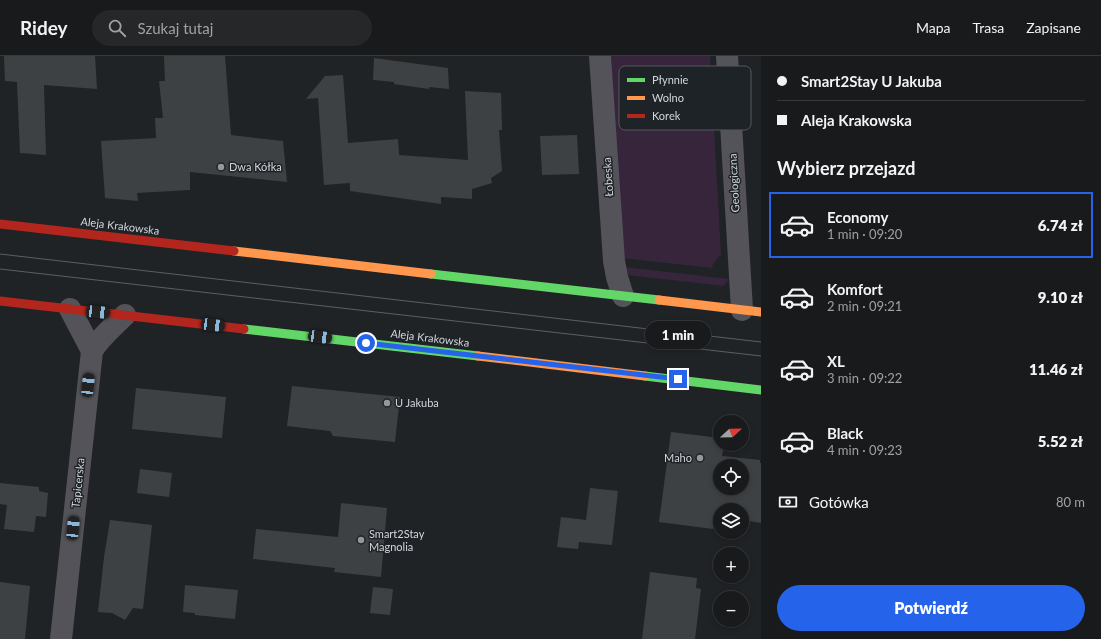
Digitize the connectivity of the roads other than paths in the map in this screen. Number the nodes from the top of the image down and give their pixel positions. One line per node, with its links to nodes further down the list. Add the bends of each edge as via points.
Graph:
1 (600, 56): 6 (street, Łobeska, via 614,261)
2 (727, 56): 3 (street, Geologiczna)
3 (728, 66)
4 (734, 130): 9 (street, Geologiczna)
5 (0, 224): 6 (main road, Aleja Krakowska)
6 (624, 296): 9 (main road, Aleja Krakowska)
7 (0, 301): 8 (main road, Aleja Krakowska)
8 (70, 309): 10 (main road, Aleja Krakowska); 11 (street)
9 (751, 311)
10 (125, 315): 11 (street); 12 (main road, Aleja Krakowska)
11 (92, 351): 13 (street, Tapicerska)
12 (761, 390)
13 (61, 639)

